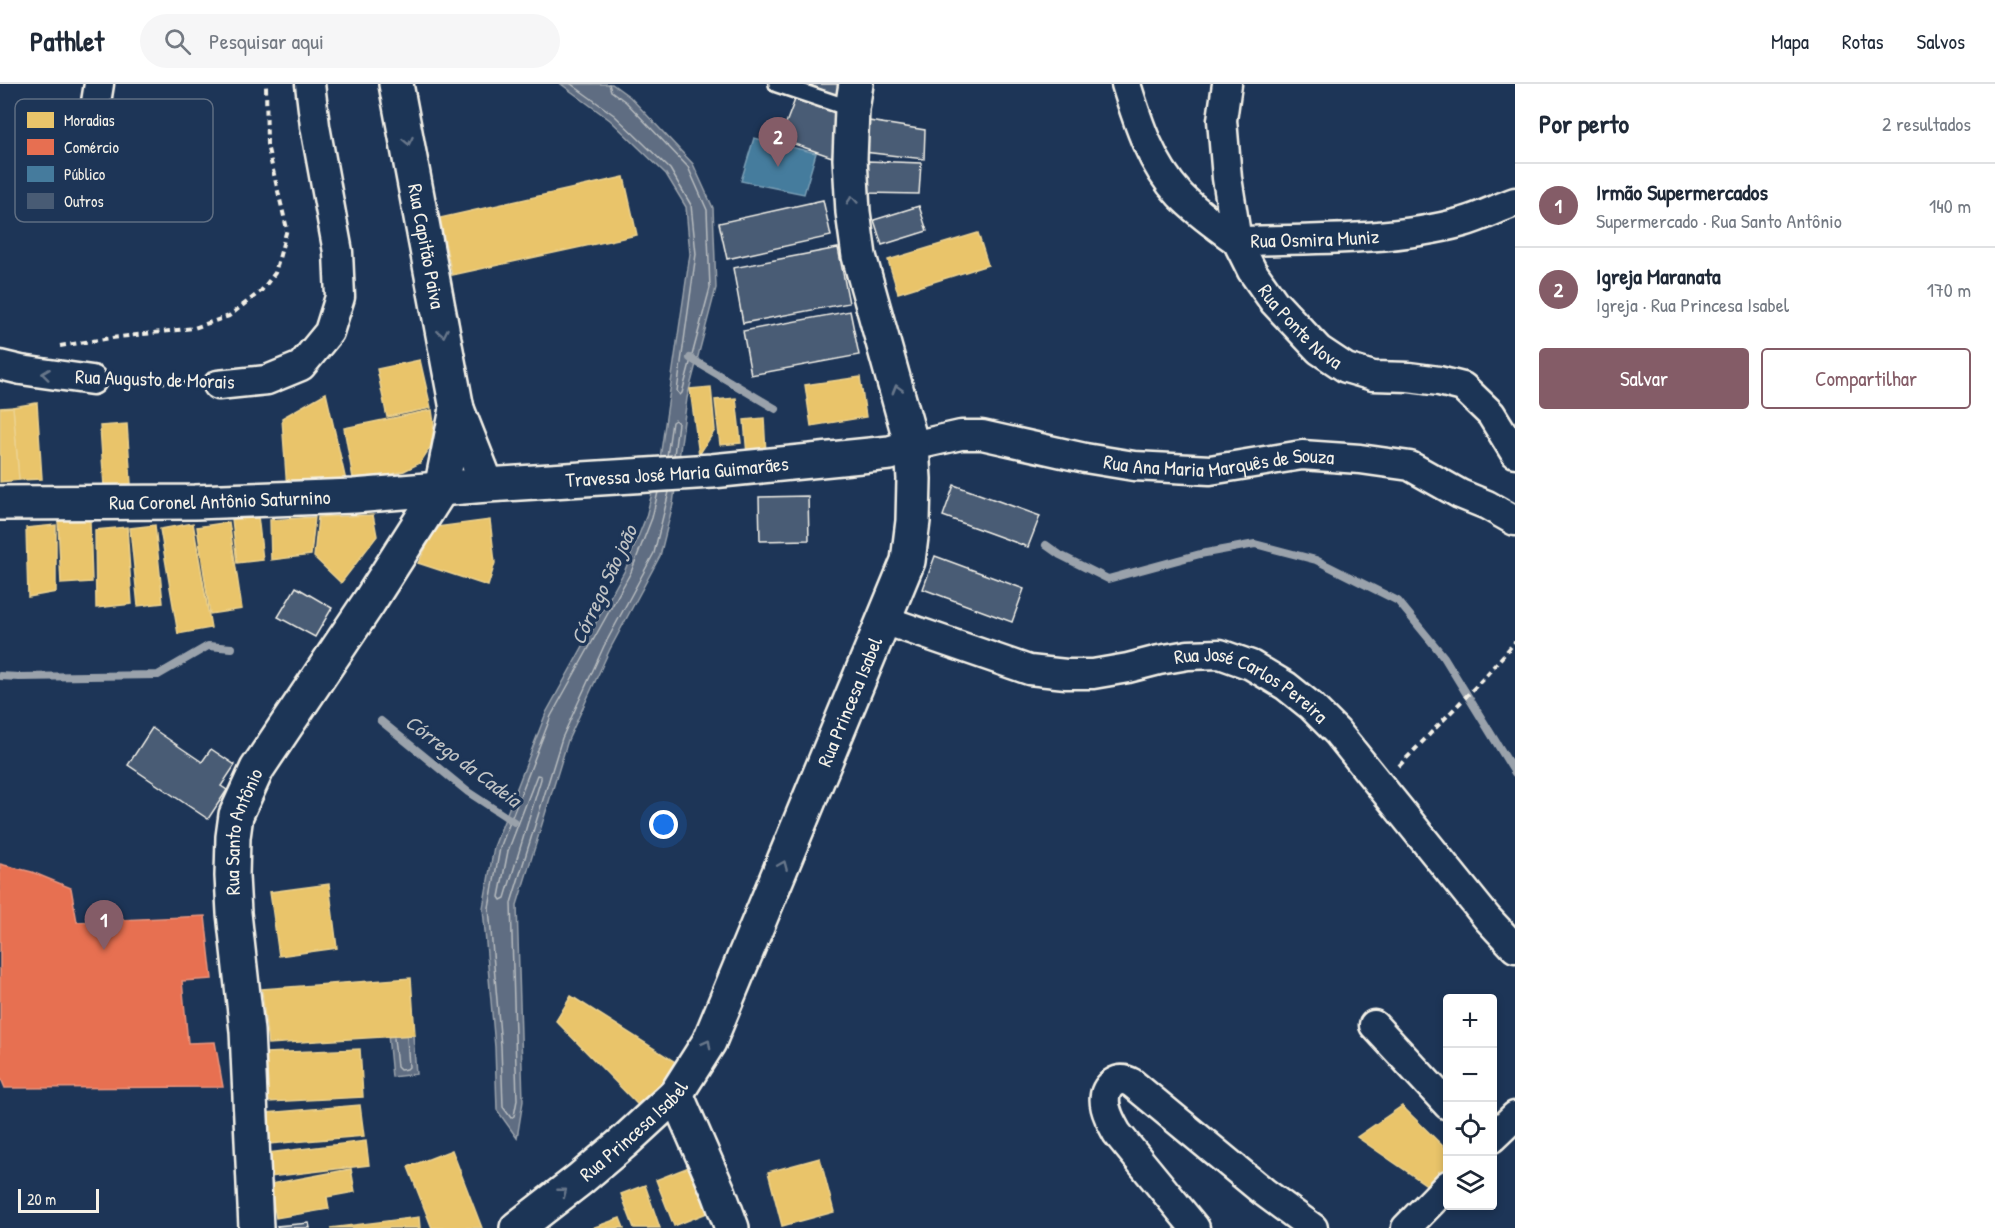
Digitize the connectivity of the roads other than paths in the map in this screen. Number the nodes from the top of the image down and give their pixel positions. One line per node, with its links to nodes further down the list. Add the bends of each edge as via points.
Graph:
1 (99, 84): 8 (street)
2 (310, 84): 13 (street, Rua Augusto de Morais, via 338,252 340,297 329,332 301,366 267,380)
3 (396, 84): 14 (main road, Rua Capitão Paiva, one-way to 14)
4 (777, 84): 7 (lane)
5 (1126, 84): 10 (street, Rua Osmira Muniz, via 1140,128 1157,163 1180,194)
6 (1227, 84): 10 (street, Rua Ponte Nova, via 1222,120)
7 (854, 97): 15 (main road, Rua Princesa Isabel, one-way to 7, via 853,212 850,159)
8 (97, 99)
9 (1515, 202): 10 (street, Rua Osmira Muniz, via 1464,222 1399,234)
10 (1237, 241): 16 (street, Rua Ponte Nova, via 1274,302 1319,350 1346,368 1373,376 1409,377 1463,387 1491,414)
11 (0, 365): 12 (street, Rua Augusto de Morais, one-way to 11)
12 (92, 380)
13 (218, 385)
14 (457, 410): 17 (main road); 18 (main road)
15 (901, 449): 17 (main road, Travessa José Maria Guimarães, via 712,471); 20 (street, Rua Ana Maria Marquês de Souza, via 961,435 982,435 1134,466 1210,470 1302,455 1360,459 1410,466); 21 (main road, Rua Princesa Isabel, via 914,479 913,521 908,561)
16 (1515, 453)
17 (487, 485): 18 (main road, Travessa José Maria Guimarães)
18 (441, 489): 19 (main road, Rua Coronel Antônio Saturnino, via 195,502); 29 (main road, Rua Santo Antônio, via 257,769 236,815 232,876 247,1031)
19 (0, 503)
20 (1515, 521)
21 (884, 620): 22 (street, Rua José Carlos Pereira, via 1029,670 1093,674 1188,655 1220,654 1251,665 1286,686 1337,732); 24 (main road, Rua Princesa Isabel, one-way to 21, via 709,1042)
22 (1515, 948)
23 (1374, 1026): 25 (street)
24 (676, 1094): 30 (main road, Rua Princesa Isabel, one-way to 24, via 579,1180); 31 (main road)
25 (1445, 1102)
26 (1515, 1116): 27 (street)
27 (1497, 1133)
28 (1443, 1190): 34 (street)
29 (256, 1228)
30 (517, 1228)
31 (732, 1228)
32 (1195, 1228): 33 (street, via 1117,1133 1104,1099 1108,1087 1127,1080)
33 (1313, 1228)
34 (1406, 1228)

